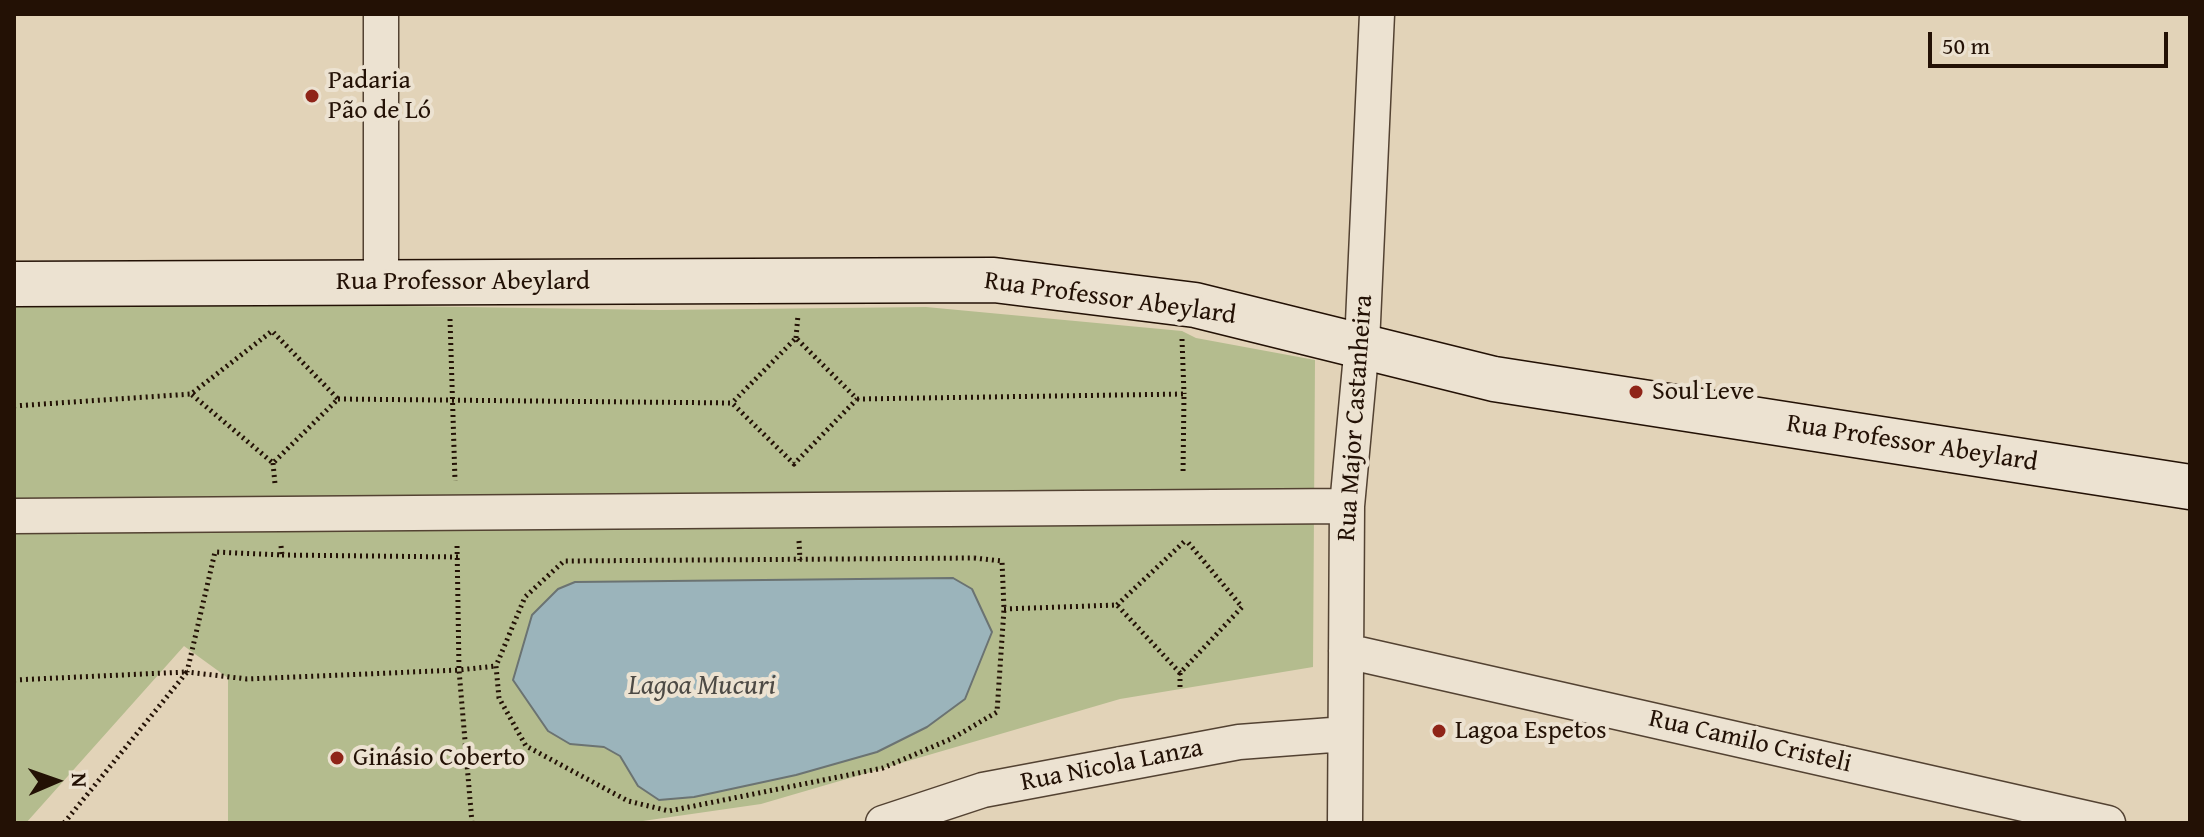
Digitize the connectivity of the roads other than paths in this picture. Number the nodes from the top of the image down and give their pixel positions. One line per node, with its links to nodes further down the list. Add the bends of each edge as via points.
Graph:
1 (381, 14): 3 (street)
2 (1377, 14): 5 (street, Rua Major Castanheira)
3 (381, 282): 4 (main road, Rua Professor Abeylard); 5 (main road, Rua Professor Abeylard, via 994,280 1195,305)
4 (14, 284)
5 (1362, 344): 6 (main road, Rua Professor Abeylard, via 1494,379); 7 (street, Rua Major Castanheira)
6 (2190, 487)
7 (1347, 506): 8 (street); 9 (street, Rua Major Castanheira)
8 (14, 516)
9 (1346, 651): 10 (street, Rua Major Castanheira); 13 (street, Rua Camilo Cristeli)
10 (1345, 734): 11 (street, Rua Nicola Lanza, via 1239,742 983,790); 12 (street, Rua Major Castanheira)
11 (889, 822)
12 (1345, 823)
13 (2108, 823)

